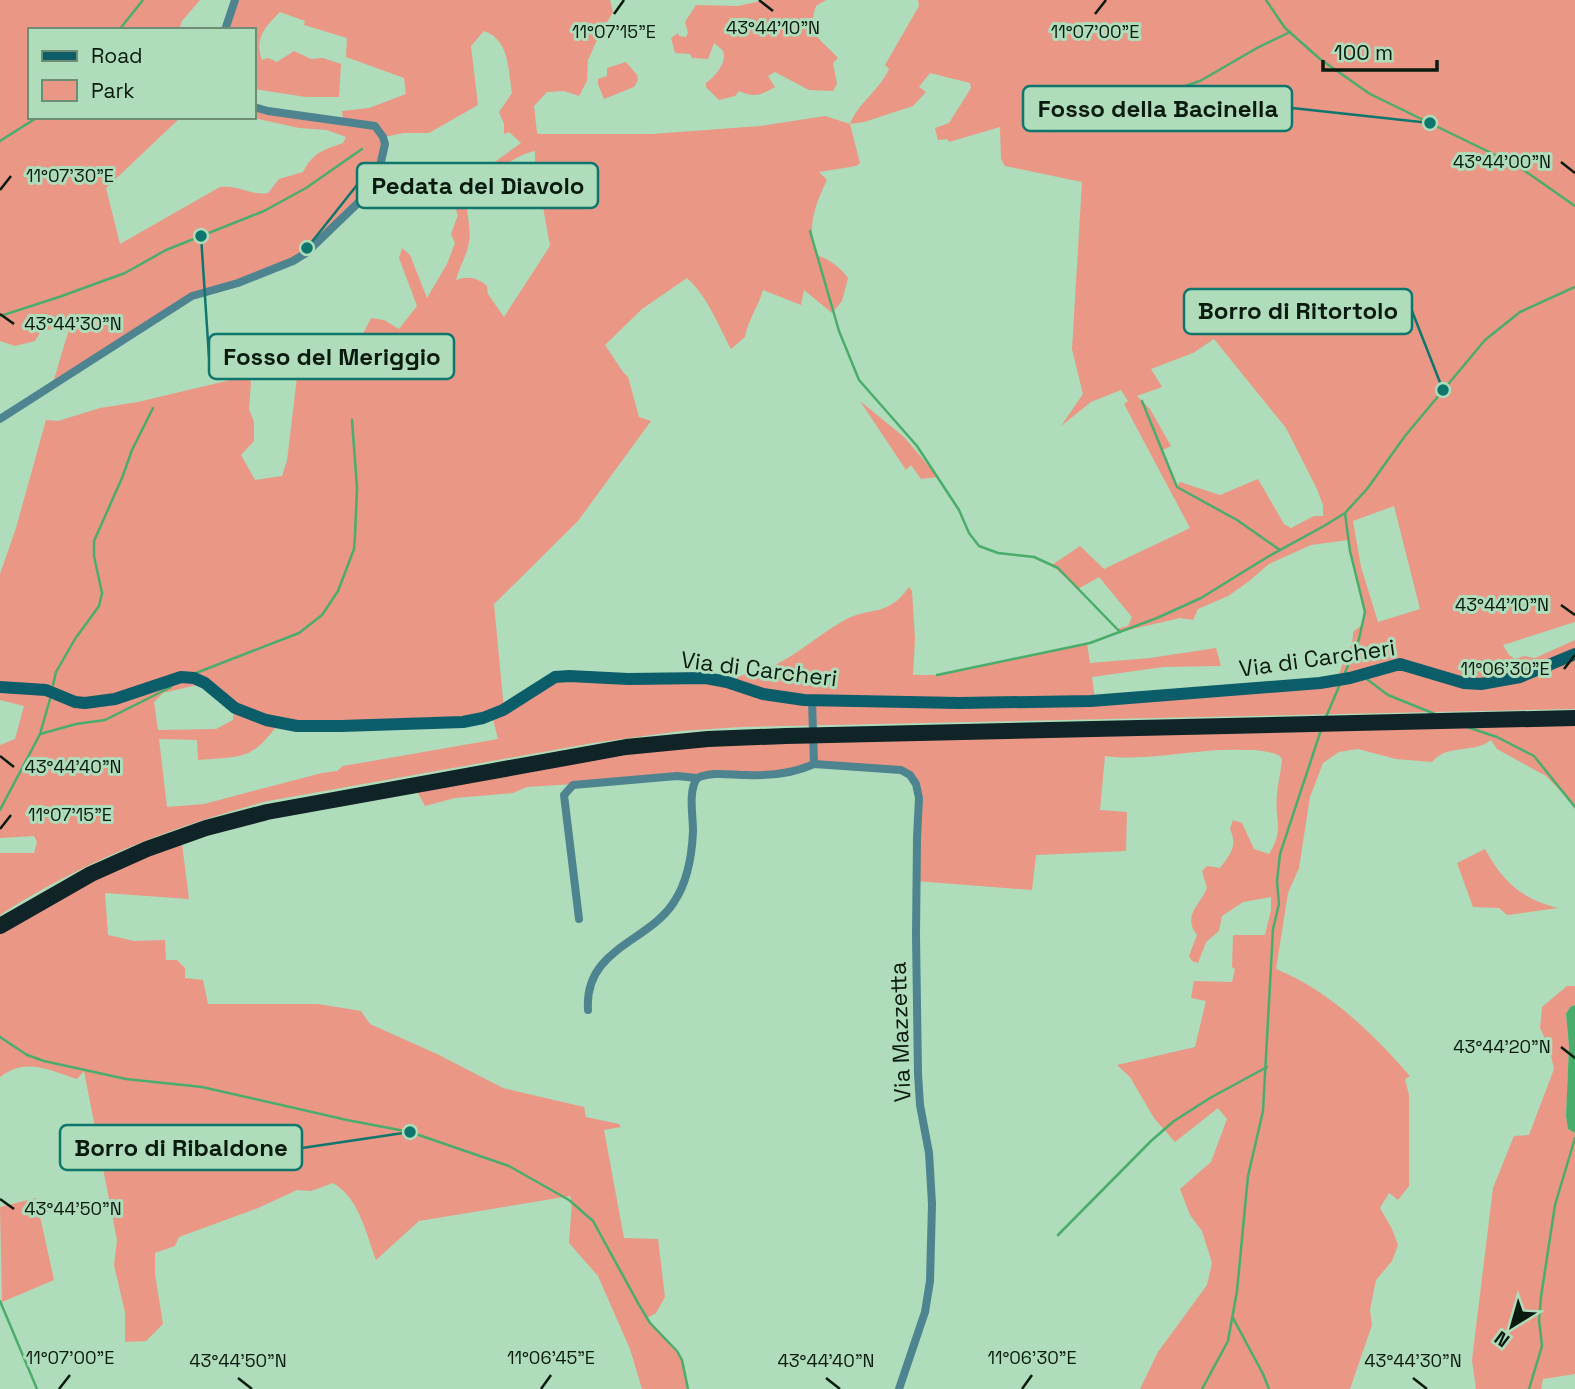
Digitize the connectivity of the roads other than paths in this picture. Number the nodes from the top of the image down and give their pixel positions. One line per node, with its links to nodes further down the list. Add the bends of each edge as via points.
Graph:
1 (235, 0): 2 (street)
2 (226, 28)
3 (256, 108): 4 (street, via 374,126 385,144 380,166 359,202 293,261 192,296)
4 (1, 416)
5 (1575, 654): 7 (street, Via di Carcheri, via 1520,677 1481,684 1400,664 1320,683 1103,700)
6 (0, 687): 7 (street, Via di Carcheri, via 46,690 85,703 115,699 181,677 194,678 234,708 266,720 308,726 463,722 503,710 549,680 569,676 706,678)
7 (812, 703): 10 (street)
8 (1575, 709): 12 (highway, via 741,727 636,736 268,801 198,820 82,868)
9 (1575, 718): 14 (highway, via 786,736 626,747 232,820 97,871)
10 (813, 761): 11 (street, Via Mazzetta, via 800,770); 16 (street, Via Mazzetta, via 901,771 916,784 919,798 916,1018 920,1105 930,1176 930,1281)
11 (697, 778): 13 (street, Via Mazzetta, via 615,781 573,785 567,790); 15 (street, via 692,790 689,869 682,891 670,909 599,966)
12 (0, 915)
13 (579, 919)
14 (0, 926)
15 (588, 1010)
16 (900, 1389)

